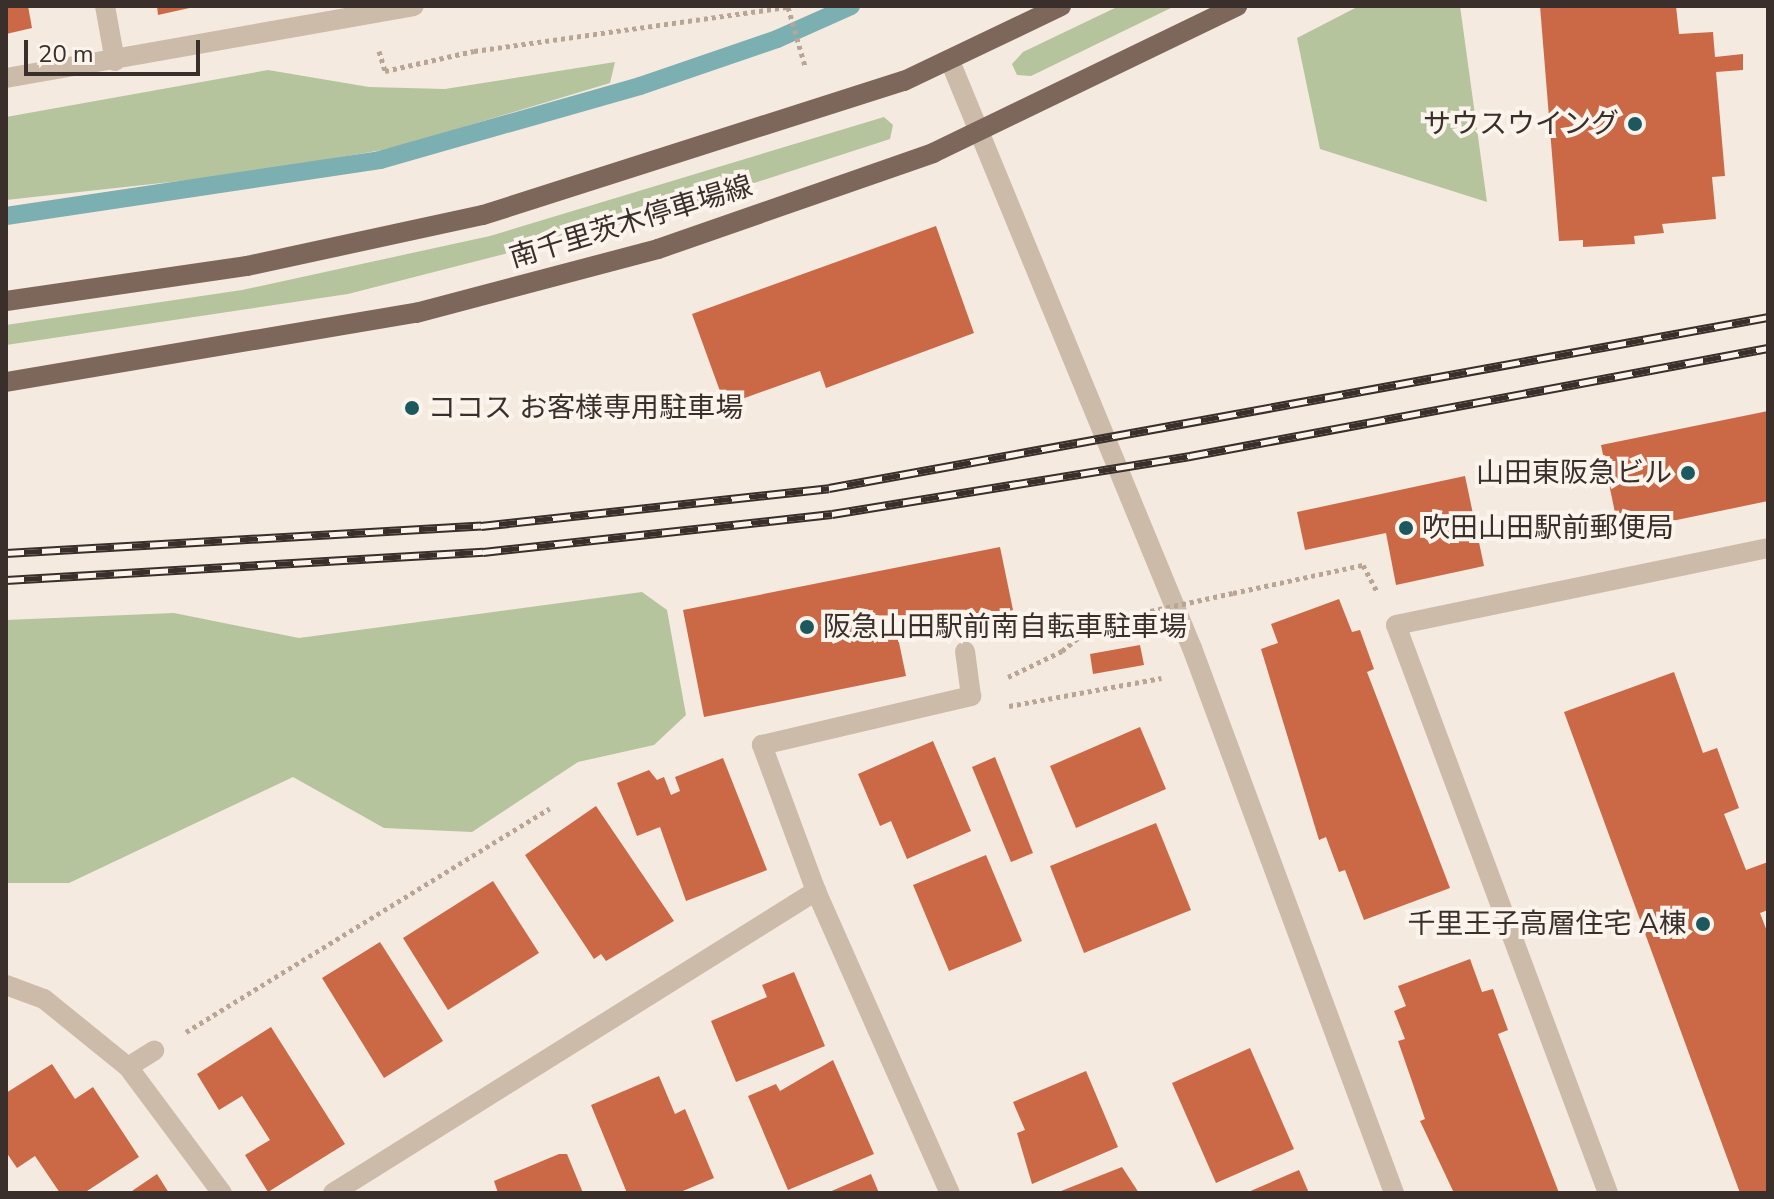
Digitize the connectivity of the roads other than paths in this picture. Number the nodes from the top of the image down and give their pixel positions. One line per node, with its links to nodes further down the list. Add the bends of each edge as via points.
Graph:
1 (105, 6): 5 (street)
2 (414, 6): 5 (street)
3 (1061, 6): 6 (main road, 南千里茨木停車場線)
4 (1237, 6): 8 (main road, 南千里茨木停車場線)
5 (115, 61): 7 (street)
6 (950, 61): 8 (street); 9 (main road, 南千里茨木停車場線, via 684,155 483,215 247,266)
7 (6, 78)
8 (977, 131): 10 (main road, 南千里茨木停車場線, via 933,153 658,249 416,313); 20 (street, via 1192,648)
9 (6, 301)
10 (6, 382)
11 (1768, 548): 21 (street, via 1396,625)
12 (965, 651): 13 (street, via 971,696 762,745)
13 (816, 891): 18 (street); 19 (street)
14 (6, 985): 16 (street, via 44,999)
15 (154, 1051): 16 (street)
16 (128, 1067): 17 (street)
17 (222, 1193)
18 (333, 1193)
19 (950, 1193)
20 (1394, 1193)
21 (1608, 1193)

